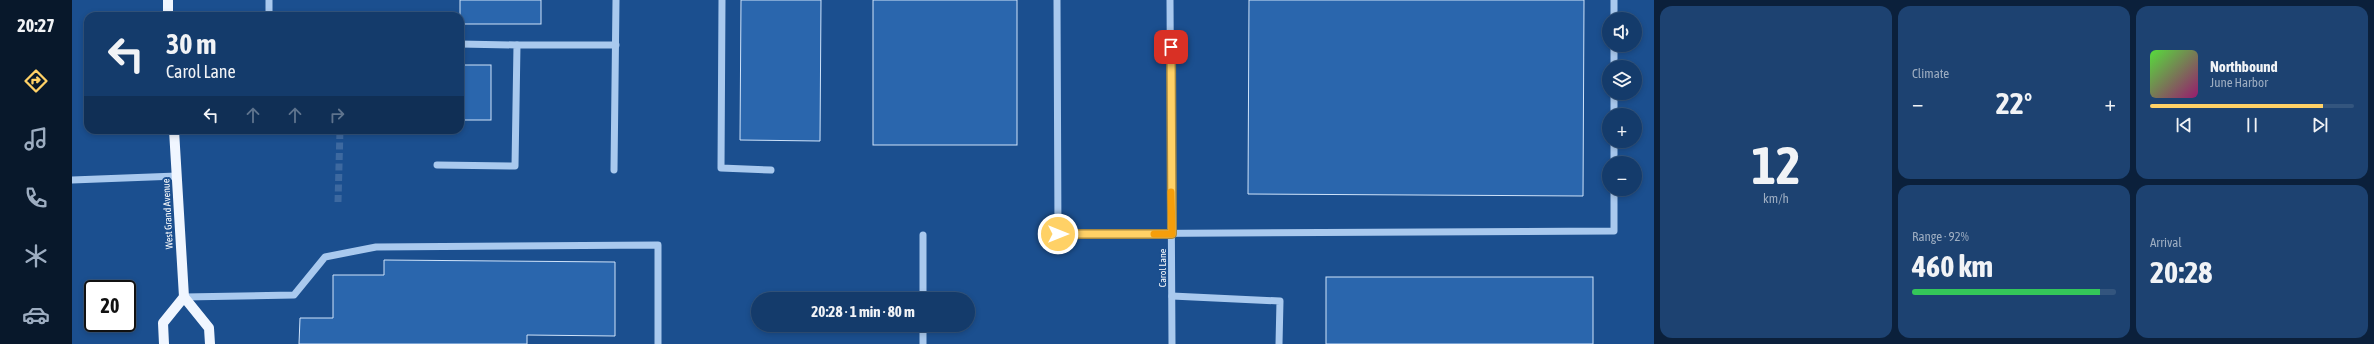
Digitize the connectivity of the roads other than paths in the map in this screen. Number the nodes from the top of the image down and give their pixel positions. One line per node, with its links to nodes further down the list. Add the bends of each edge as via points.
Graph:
1 (168, 0): 8 (main road)
2 (269, 0): 9 (street)
3 (616, 0): 13 (street)
4 (722, 0): 17 (street, via 721,168)
5 (1057, 0): 21 (street, via 1058,234)
6 (1170, 0): 21 (street, Carol Lane)
7 (1614, 0): 10 (street)
8 (168, 12)
9 (269, 12)
10 (1614, 12)
11 (464, 44): 12 (street)
12 (517, 45): 13 (street); 15 (street, via 515,166)
13 (616, 45): 16 (street)
14 (174, 134): 18 (main road, West Grand Avenue)
15 (437, 166)
16 (614, 170)
17 (771, 170)
18 (177, 176): 19 (street); 25 (main road, West Grand Avenue)
19 (72, 180)
20 (1614, 196): 21 (street, via 1614,231)
21 (1172, 234): 24 (street, Carol Lane)
22 (923, 235): 23 (street)
23 (923, 292)
24 (1172, 296): 31 (street, Carol Lane); 32 (street, via 1280,302)
25 (184, 297): 27 (main road, via 163,323); 28 (main road, via 209,328); 29 (street, via 294,295 325,257 376,248 658,245)
26 (923, 332): 30 (street)
27 (164, 344)
28 (210, 344)
29 (658, 344)
30 (923, 344)
31 (1172, 344)
32 (1280, 344)

